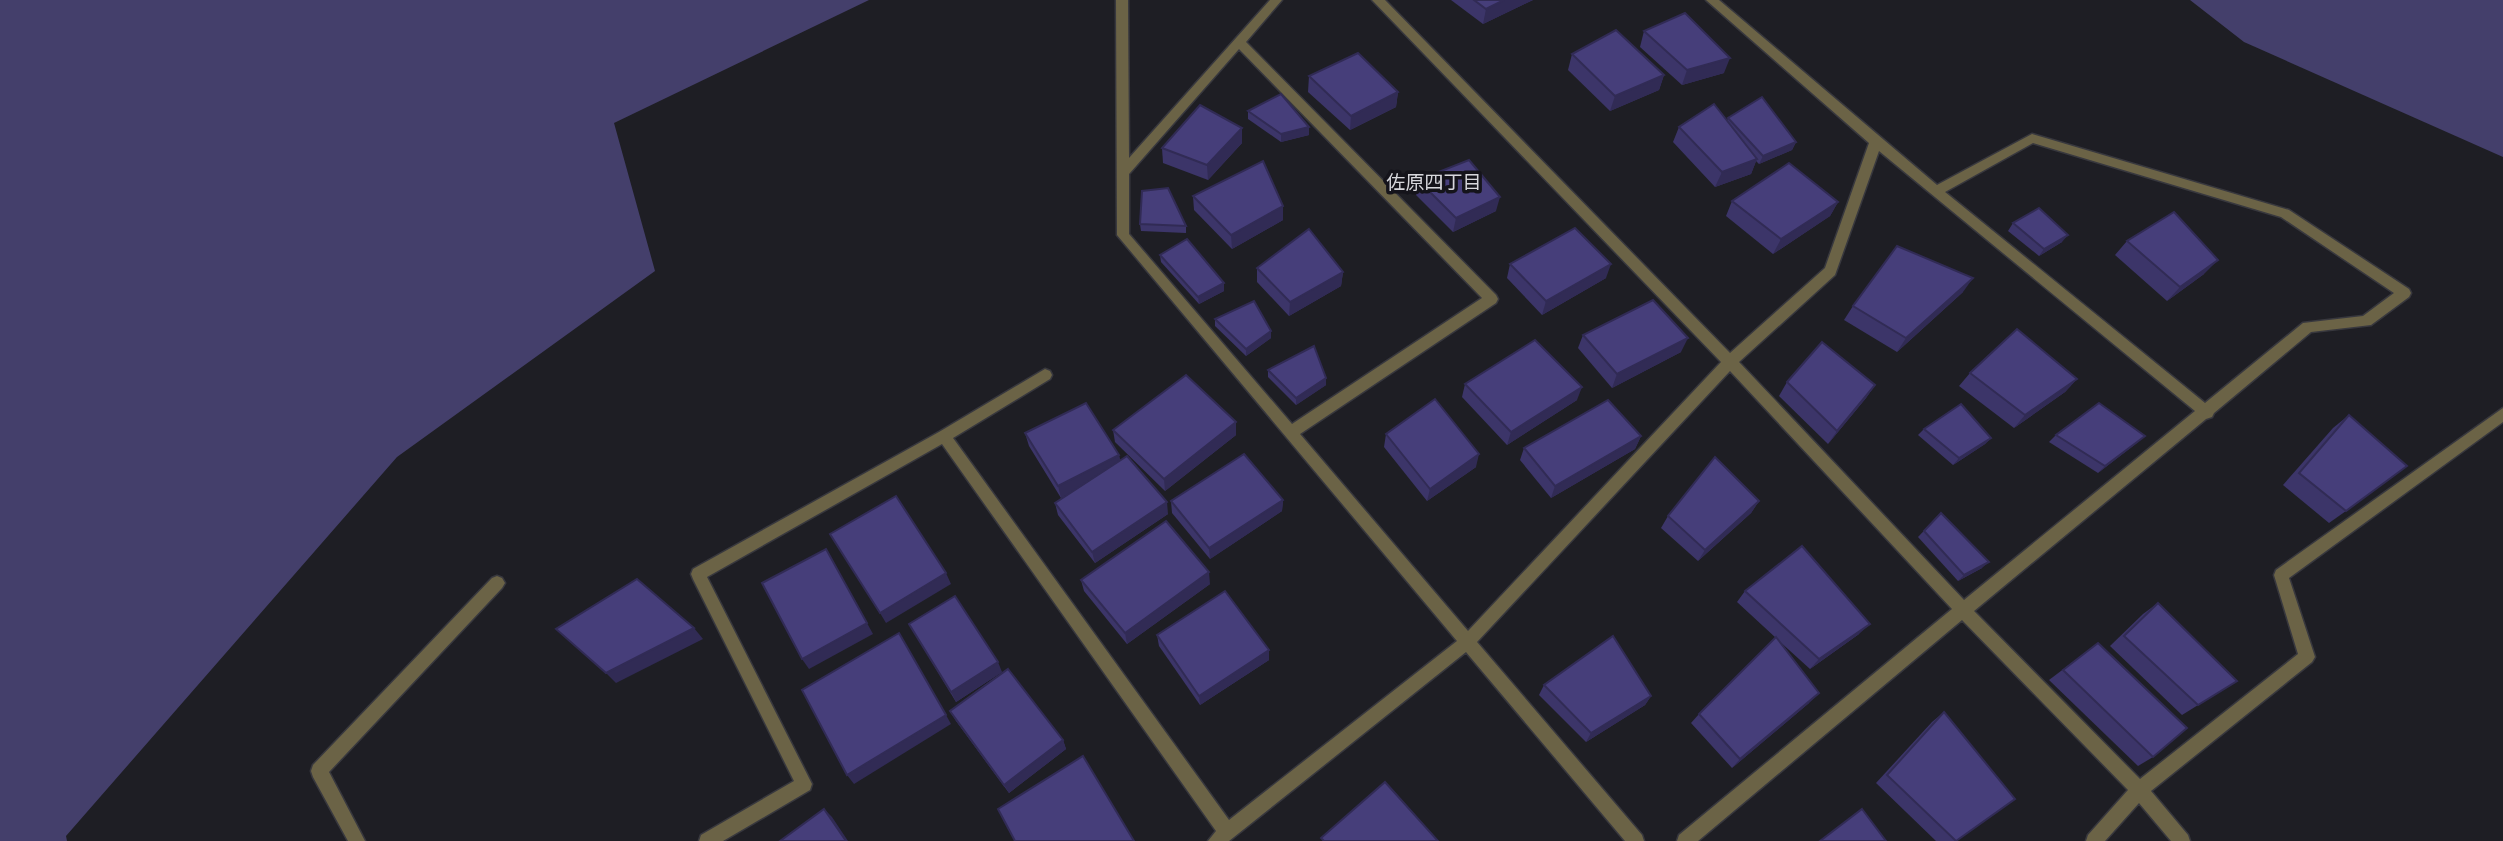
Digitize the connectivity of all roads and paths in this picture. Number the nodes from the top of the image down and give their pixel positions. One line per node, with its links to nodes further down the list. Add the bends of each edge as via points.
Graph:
1 (1122, 0): 7 (street)
2 (1276, 0): 5 (street)
3 (1378, 0): 9 (street)
4 (1712, 0): 6 (street)
5 (1239, 42): 7 (street); 13 (street, via 1491,299)
6 (1877, 142): 8 (street); 9 (street, via 1830,271)
7 (1123, 173): 13 (street, via 1123,234)
8 (1936, 191): 11 (street); 11 (street, via 2032,138 2285,213 2404,293 2366,321 2308,327)
9 (1730, 362): 16 (street); 17 (street)
10 (1045, 374): 14 (street)
11 (2207, 413): 16 (street)
12 (2503, 414): 18 (street, via 2281,575 2307,657)
13 (1290, 433): 17 (street)
14 (944, 436): 19 (street); 21 (street, via 698,575 804,784)
15 (497, 583): 20 (street, via 319,771)
16 (1963, 610): 18 (street); 23 (street)
17 (1467, 642): 19 (street); 22 (street)
18 (2138, 790): 24 (street); 25 (street)
19 (1222, 837)
20 (357, 841)
21 (707, 841)
22 (1636, 841)
23 (1685, 841)
24 (2094, 841)
25 (2182, 841)

